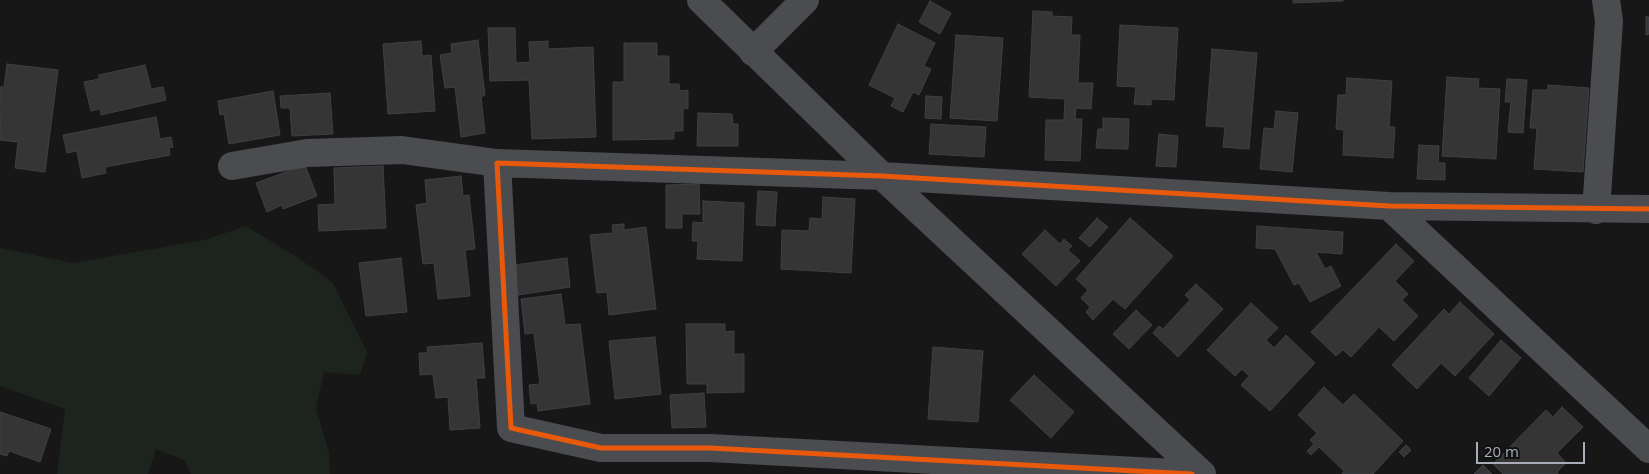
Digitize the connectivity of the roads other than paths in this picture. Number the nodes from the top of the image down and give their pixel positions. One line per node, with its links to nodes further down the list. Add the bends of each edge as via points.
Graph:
1 (701, 0): 4 (street)
2 (805, 0): 4 (street)
3 (1606, 0): 9 (street, via 1609,21)
4 (754, 52): 7 (street)
5 (497, 162): 6 (street, via 402,150 308,153); 7 (street); 12 (street, via 511,428 601,448 710,448)
6 (232, 166)
7 (882, 176): 8 (street); 13 (street)
8 (1389, 206): 9 (street); 11 (street)
9 (1596, 210): 10 (street)
10 (1649, 210)
11 (1649, 449)
12 (1192, 474)
13 (1202, 474)

